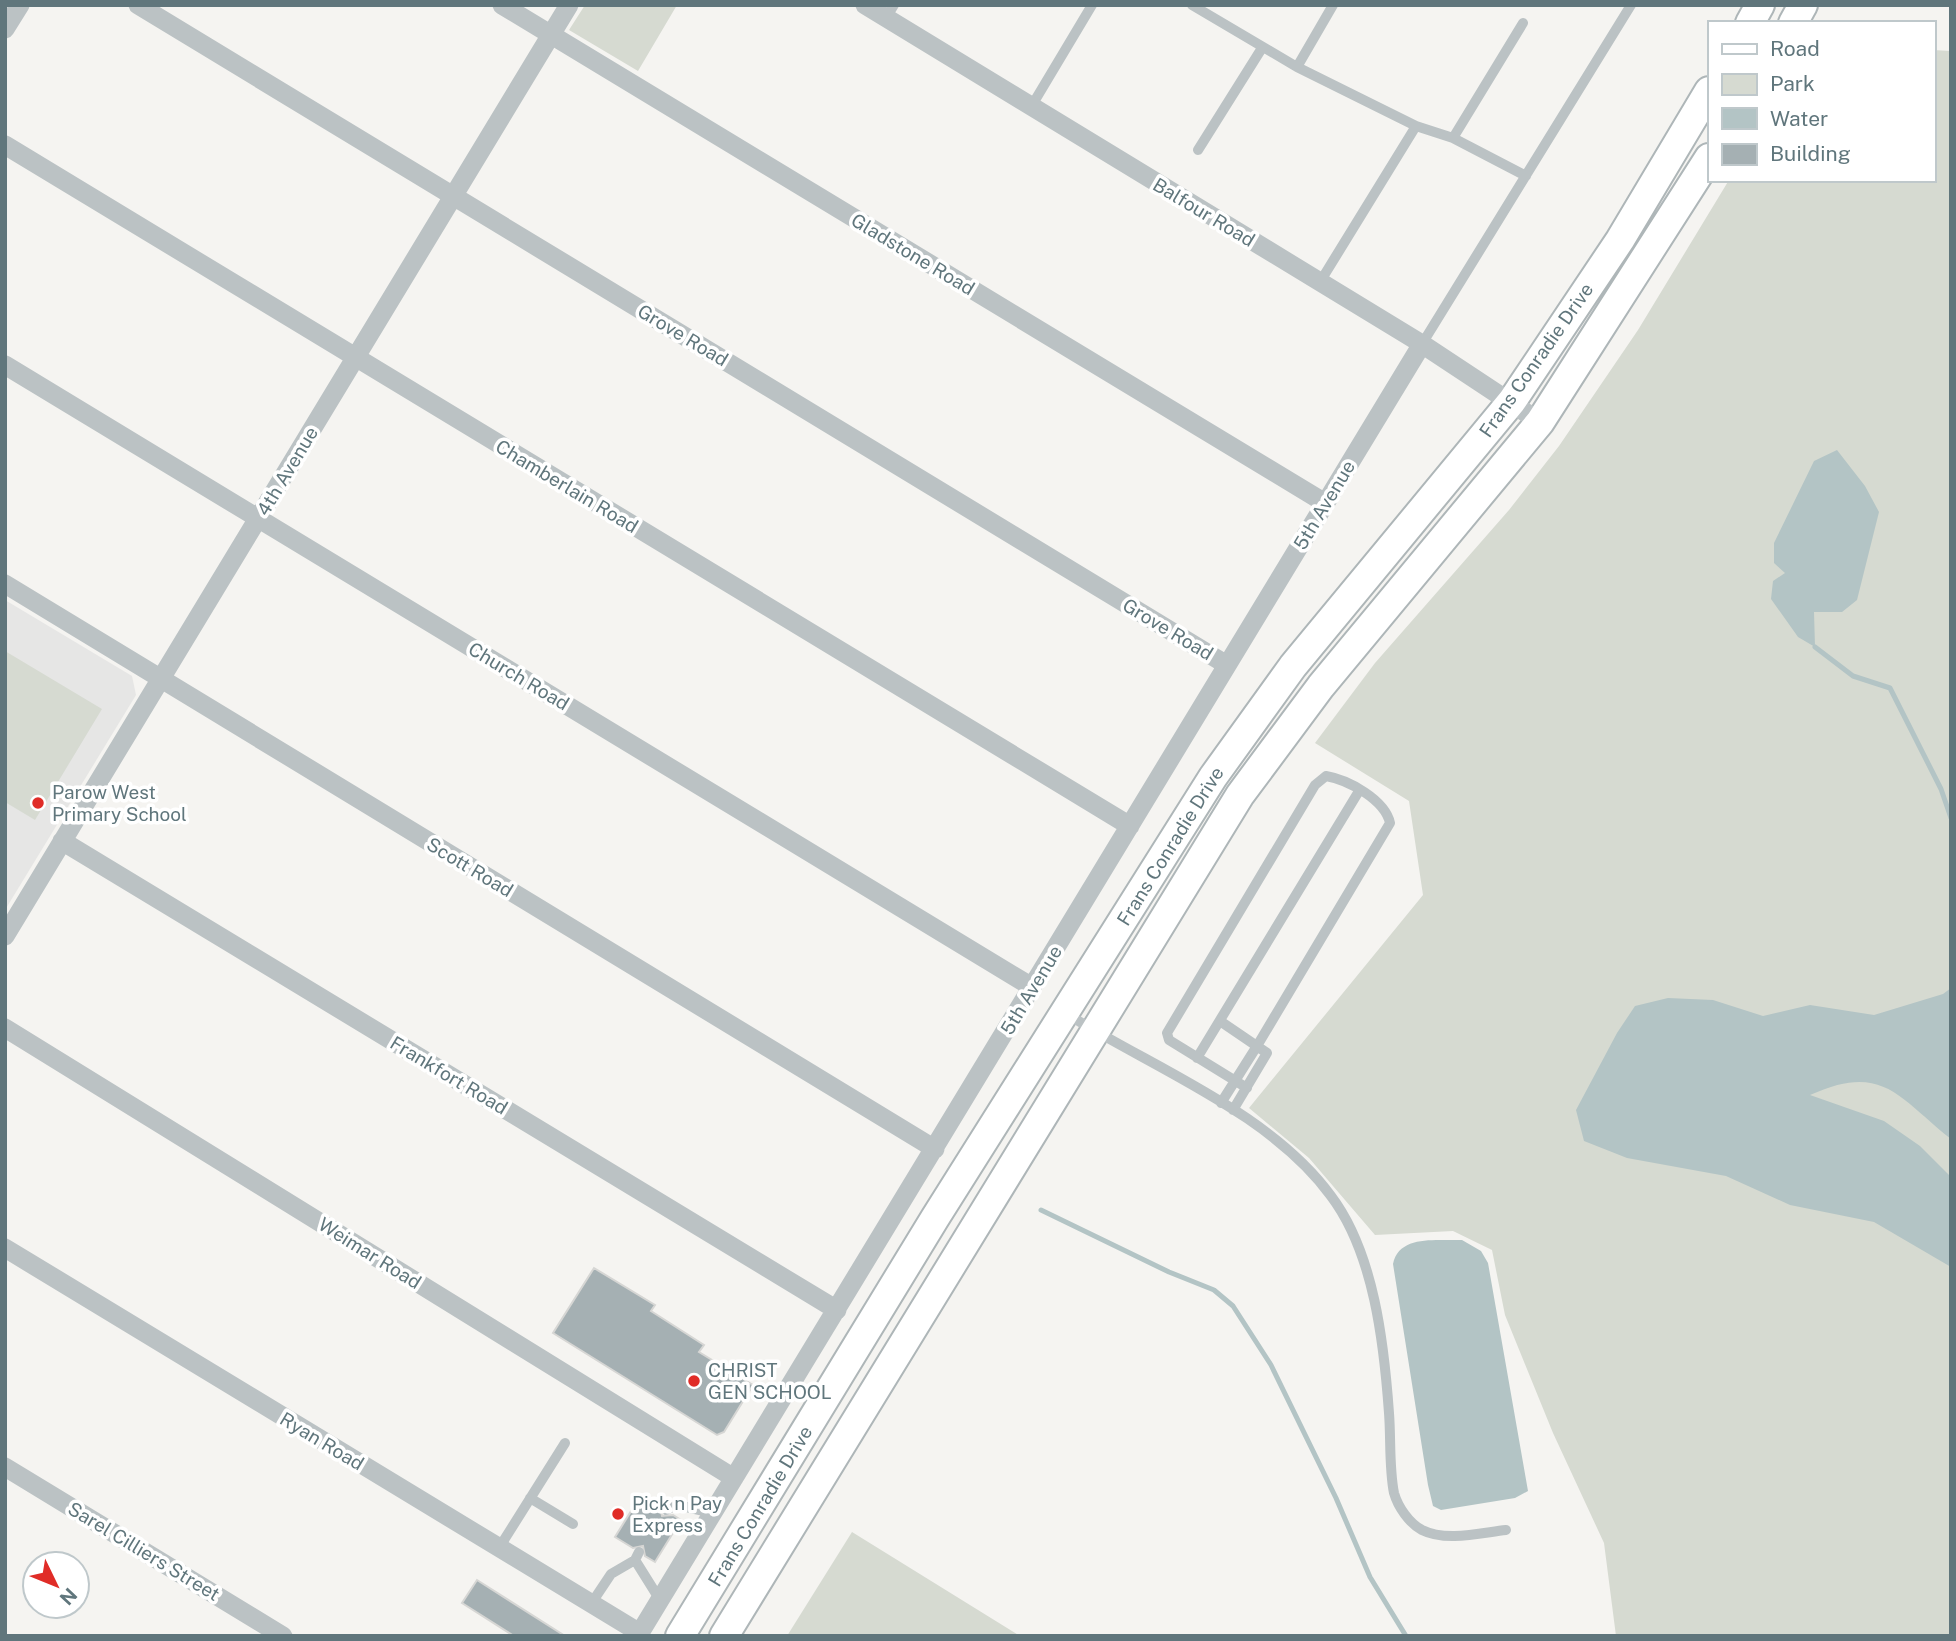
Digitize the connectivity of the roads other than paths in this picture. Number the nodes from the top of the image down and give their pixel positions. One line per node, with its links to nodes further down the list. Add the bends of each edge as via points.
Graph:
1 (20, 5): 16 (street)
2 (138, 5): 28 (street, Grove Road)
3 (502, 5): 17 (street, Gladstone Road)
4 (569, 5): 17 (street, 4th Avenue)
5 (865, 5): 12 (street, Balfour Road)
6 (1092, 5): 21 (lane)
7 (1192, 5): 18 (lane)
8 (1333, 5): 19 (lane)
9 (1631, 5): 27 (lane)
10 (1760, 5): 13 (main road)
11 (1803, 5): 14 (main road)
12 (890, 12): 21 (street, Balfour Road)
13 (1751, 21)
14 (1794, 21)
15 (1523, 23): 23 (lane)
16 (5, 29)
17 (551, 35): 28 (street, 4th Avenue); 35 (street, Gladstone Road)
18 (1262, 48): 19 (lane); 25 (lane)
19 (1297, 67): 22 (lane)
20 (1708, 93): 33 (main road, Frans Conradie Drive, via 1620,240)
21 (1030, 107): 29 (street, Balfour Road)
22 (1416, 125): 23 (lane); 29 (lane)
23 (1453, 138): 27 (lane)
24 (5, 145): 31 (street, Chamberlain Road)
25 (1198, 150)
26 (1708, 160): 34 (main road, Frans Conradie Drive)
27 (1526, 176): 30 (lane)
28 (454, 196): 31 (street, 4th Avenue); 38 (street, Grove Road)
29 (1320, 282): 30 (street, Balfour Road)
30 (1422, 344): 33 (street, Balfour Road); 35 (street, 5th Avenue)
31 (355, 358): 36 (street, 4th Avenue); 41 (street, Chamberlain Road)
32 (5, 365): 36 (street, Church Road)
33 (1512, 401): 34 (street, Balfour Road); 45 (main road, Frans Conradie Drive, via 1293,666 1213,777)
34 (1540, 422): 48 (main road, Frans Conradie Drive, via 1321,686 1240,795)
35 (1325, 503): 38 (street, 5th Avenue)
36 (258, 518): 39 (street, 4th Avenue); 44 (street, Church Road)
37 (5, 584): 39 (street, Scott Road)
38 (1227, 665): 41 (street, 5th Avenue)
39 (160, 679): 42 (street, 4th Avenue); 55 (street, Scott Road)
40 (1359, 791): 46 (lane); 49 (lane, via 1388,812 1390,823); 50 (lane, via 1335,777 1319,780 1231,922 1167,1033 1169,1040)
41 (1130, 826): 44 (street, 5th Avenue)
42 (62, 841): 43 (street, 4th Avenue); 57 (street, Frankfort Road)
43 (5, 936)
44 (1032, 987): 55 (street, 5th Avenue)
45 (1065, 1013): 48 (lane); 71 (main road, Frans Conradie Drive)
46 (1220, 1021): 49 (lane); 50 (lane)
47 (5, 1028): 60 (street, Weimar Road)
48 (1094, 1031): 53 (lane); 72 (main road, Frans Conradie Drive)
49 (1257, 1046): 51 (lane); 52 (lane, via 1267,1053)
50 (1197, 1058): 51 (lane)
51 (1234, 1081): 52 (lane); 53 (lane)
52 (1247, 1088): 54 (lane)
53 (1221, 1103): 54 (lane)
54 (1233, 1110): 65 (lane, via 1303,1163 1353,1230 1372,1283 1395,1493 1405,1515 1420,1529 1436,1535)
55 (935, 1149): 57 (street, 5th Avenue)
56 (5, 1248): 66 (street, Ryan Road)
57 (836, 1310): 60 (street, 5th Avenue)
58 (565, 1443): 61 (lane)
59 (5, 1467): 70 (street, Sarel Cilliers Street)
60 (734, 1478): 63 (street, 5th Avenue)
61 (530, 1498): 64 (lane); 66 (lane)
62 (666, 1510): 63 (lane, via 677,1505)
63 (713, 1513): 67 (street, 5th Avenue)
64 (573, 1524)
65 (1506, 1530)
66 (499, 1549): 68 (street, Ryan Road)
67 (660, 1600): 68 (lane, via 637,1556 611,1574); 69 (street, 5th Avenue)
68 (591, 1605): 69 (street, Ryan Road)
69 (639, 1634)
70 (282, 1636)
71 (680, 1636)
72 (724, 1636)

